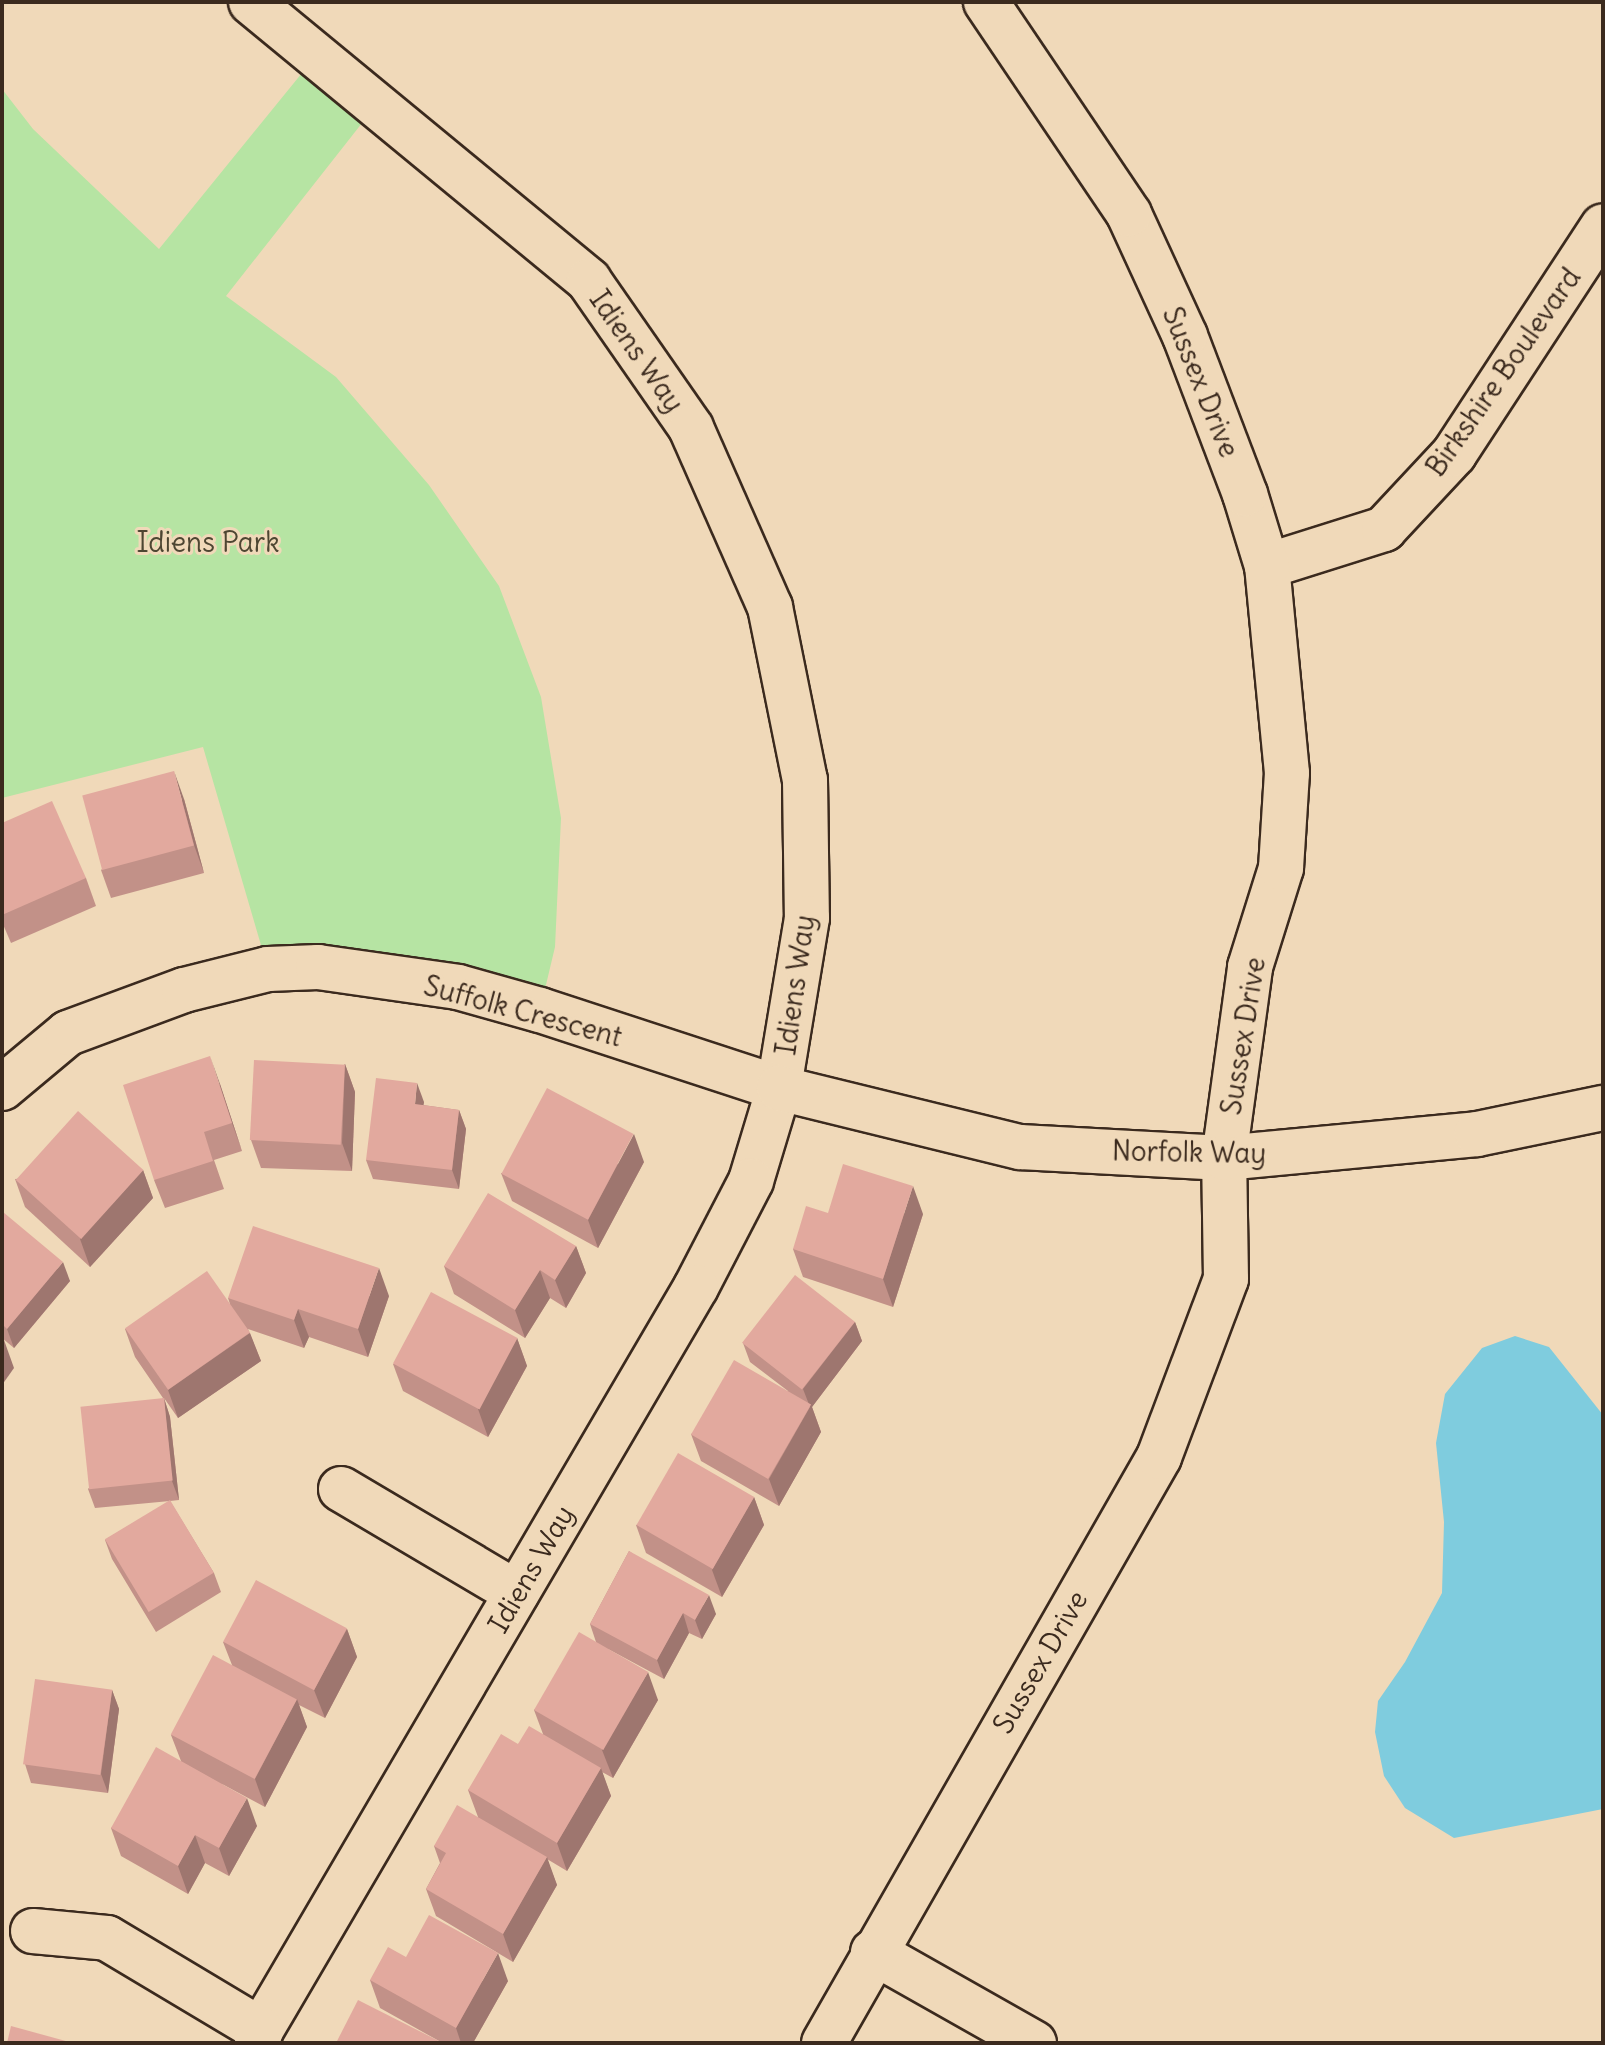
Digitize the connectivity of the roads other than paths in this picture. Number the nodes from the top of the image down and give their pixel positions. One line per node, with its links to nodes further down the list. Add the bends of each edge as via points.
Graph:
1 (251, 2): 6 (street, Idiens Way, via 589,281 691,428 770,607 805,780 807,918)
2 (986, 2): 4 (street, Sussex Drive, via 1129,214 1185,336)
3 (1603, 226): 4 (street, Birkshire Boulevard, via 1454,454 1384,529)
4 (1267, 566): 8 (street, Sussex Drive, via 1287,773 1281,868 1250,967)
5 (2, 1088): 6 (street, Suffolk Crescent, via 68,1033 184,990 268,969 318,967 458,987)
6 (779, 1088): 8 (street, Norfolk Way, via 1020,1147); 10 (street, Idiens Way, via 751,1181 696,1287)
7 (1603, 1108): 8 (street, Norfolk Way, via 1477,1134)
8 (1224, 1158): 12 (street, Sussex Drive, via 1226,1279 1159,1457)
9 (341, 1489): 10 (street)
10 (517, 1593): 13 (street, Idiens Way)
11 (33, 1931): 13 (street, via 107,1938)
12 (873, 1952): 14 (street, Sussex Drive); 15 (street)
13 (259, 2037)
14 (824, 2043)
15 (1034, 2043)

